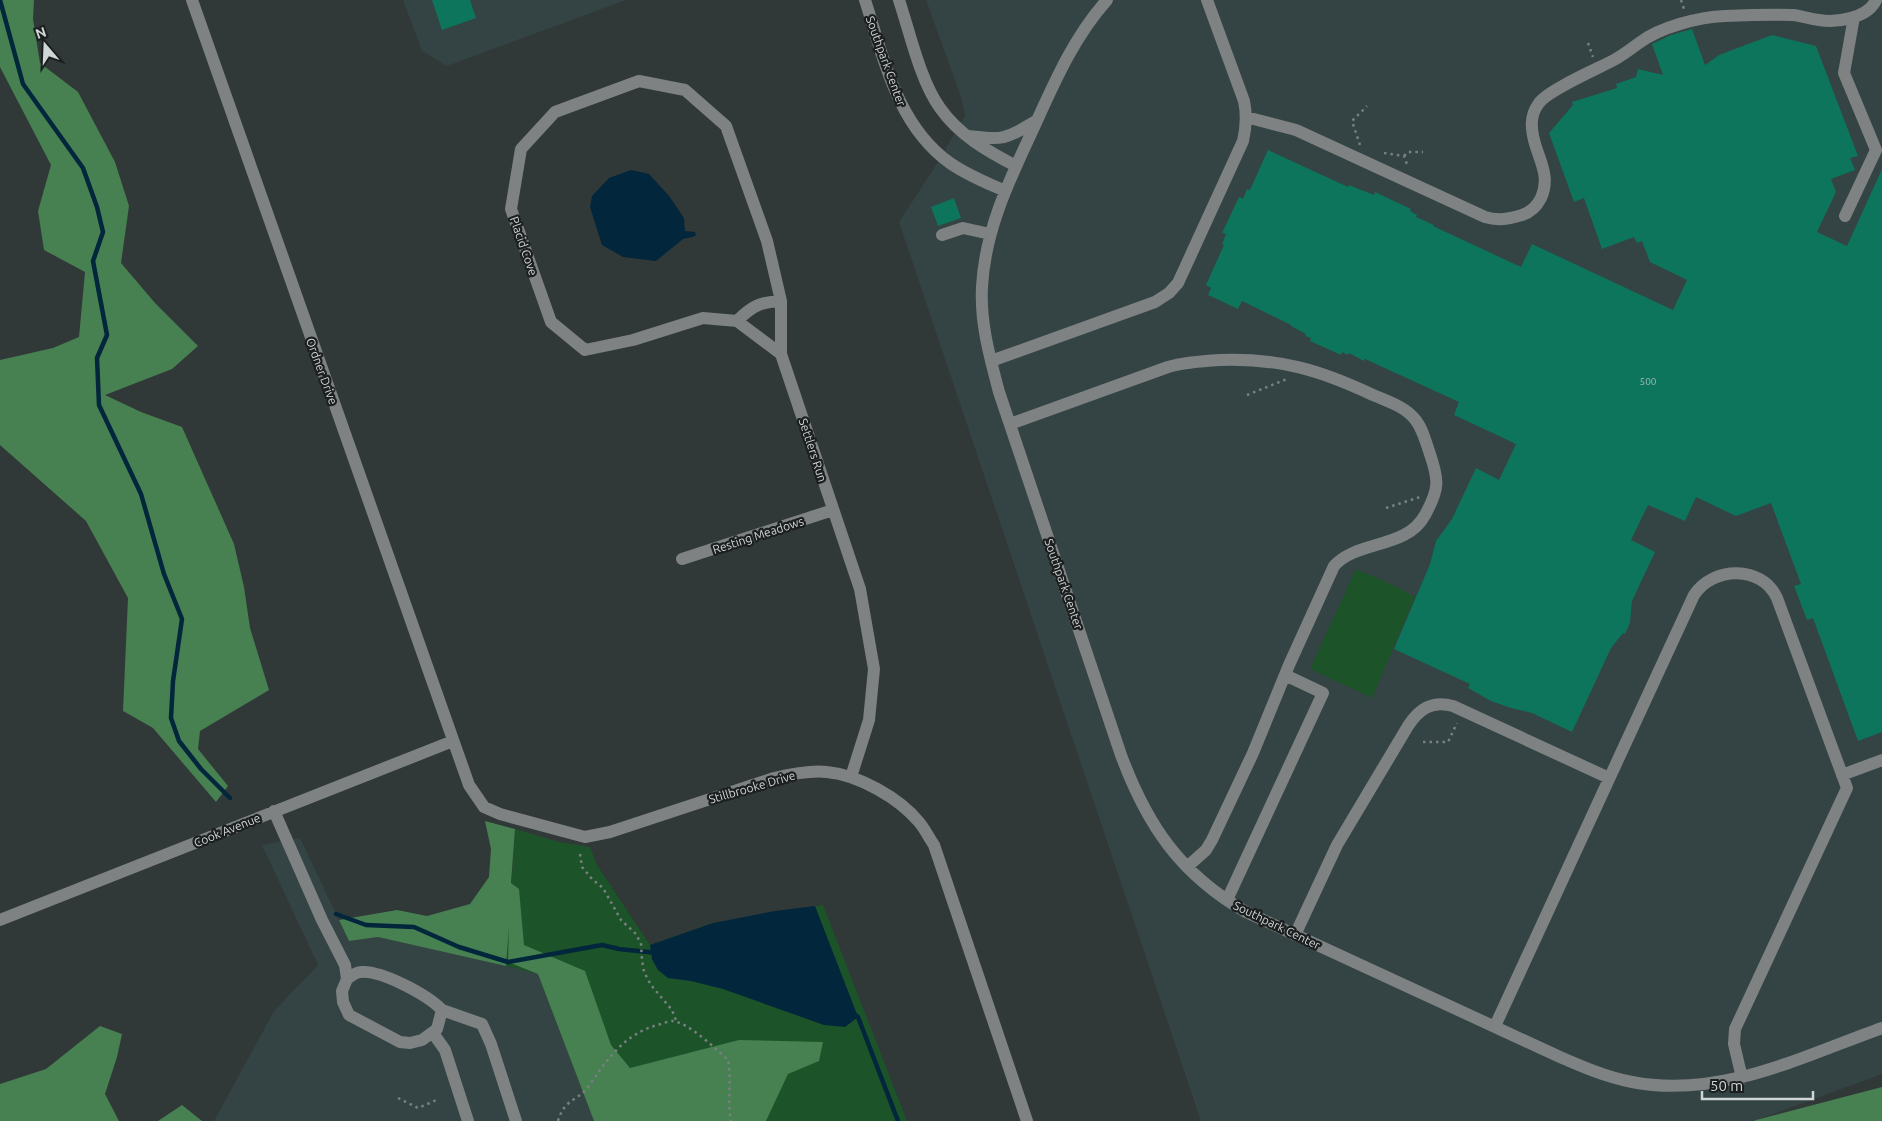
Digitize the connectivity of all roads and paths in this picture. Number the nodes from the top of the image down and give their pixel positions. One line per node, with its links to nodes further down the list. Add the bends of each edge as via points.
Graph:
1 (192, 0): 40 (street, Ordner Drive)
2 (865, 0): 23 (street, Southpark Center, via 896,92 917,130 952,164)
3 (899, 0): 16 (street, via 932,94 946,115)
4 (1207, 0): 13 (street, via 1244,101)
5 (1681, 0): 8 (path)
6 (1876, 0): 9 (street, via 1870,10)
7 (1104, 1): 14 (street, Southpark Center, via 1080,34)
8 (1685, 13)
9 (1854, 16): 13 (street, via 1821,21 1792,15 1712,17 1648,36 1616,59 1551,93 1539,103 1532,121 1533,136 1545,170 1543,194 1531,210 1510,218 1490,219 1296,130); 24 (street, via 1844,73 1876,150)
10 (1588, 43): 11 (path)
11 (1595, 61)
12 (1367, 106): 17 (path, via 1352,121)
13 (1246, 117): 30 (street, via 1243,141 1173,291 1155,302)
14 (1036, 121): 16 (street, via 1004,138); 21 (street, Southpark Center)
15 (726, 126): 27 (street, Settlers Run, via 767,241); 28 (street, Placid Cove, via 685,90 639,81 555,112 521,149 511,209 551,322 585,350 633,340 703,318)
16 (968, 136): 21 (street, via 988,152)
17 (1362, 150)
18 (1423, 152): 20 (path, via 1408,152)
19 (1384, 153): 20 (path)
20 (1404, 156): 22 (path)
21 (1016, 166): 23 (street, Southpark Center)
22 (1409, 173)
23 (1005, 191): 25 (street, Southpark Center)
24 (1845, 216)
25 (990, 234): 26 (street, via 963,228); 30 (street, Southpark Center, via 984,265 982,318)
26 (942, 235)
27 (781, 301): 28 (street, via 757,305); 29 (street, Settlers Run)
28 (737, 321): 29 (street)
29 (781, 354): 36 (street, Settlers Run)
30 (991, 361): 33 (street, Southpark Center)
31 (1289, 378): 32 (path)
32 (1247, 395)
33 (1010, 424): 38 (street, via 1168,367 1228,360 1268,361 1316,371 1409,413 1421,430 1438,478 1426,514 1411,531 1347,556 1334,566); 48 (street, Southpark Center, via 1130,778 1151,821)
34 (1426, 495): 35 (path)
35 (1386, 508)
36 (833, 510): 37 (street, Resting Meadows); 44 (street, Settlers Run, via 860,589 874,669 869,720)
37 (682, 559)
38 (1285, 675): 48 (street, via 1212,840); 49 (street, via 1323,693)
39 (1459, 720): 41 (path, via 1448,742)
40 (454, 741): 44 (street, Stillbrooke Drive, via 469,785 484,807 585,837 628,827 774,778 826,772); 46 (street, Cook Avenue)
41 (1423, 742)
42 (1882, 760): 43 (street)
43 (1842, 775): 45 (street, via 1775,594 1761,579 1740,573 1716,578 1697,591); 58 (street, via 1847,788 1735,1029 1734,1044)
44 (851, 776): 65 (street, Stillbrooke Drive, via 904,807 920,823 934,845)
45 (1609, 778): 51 (street, via 1453,706 1440,704 1422,709 1337,845); 55 (street)
46 (274, 811): 50 (street, Cook Avenue); 52 (street, via 345,965)
47 (580, 854): 54 (path, via 582,867 604,888 614,910 636,934 644,972 672,1010)
48 (1187, 867): 49 (street, Southpark Center)
49 (1227, 900): 51 (street, Southpark Center)
50 (0, 920)
51 (1294, 935): 55 (street, Southpark Center)
52 (347, 979): 53 (street, via 358,972 371,972 417,991); 57 (street, via 342,991 349,1015 400,1042 422,1040)
53 (442, 1010): 57 (street); 62 (street, via 482,1024)
54 (677, 1023): 63 (path, via 672,1021 644,1028 625,1043 608,1058 586,1090 569,1101); 64 (path, via 728,1060)
55 (1494, 1026): 58 (street, Southpark Center, via 1577,1065 1628,1081 1678,1086)
56 (1882, 1028): 58 (street, Southpark Center)
57 (433, 1033): 61 (street, via 445,1050)
58 (1742, 1078)
59 (398, 1098): 60 (path, via 418,1108)
60 (439, 1099)
61 (468, 1121)
62 (516, 1121)
63 (558, 1121)
64 (731, 1121)
65 (1027, 1121)

